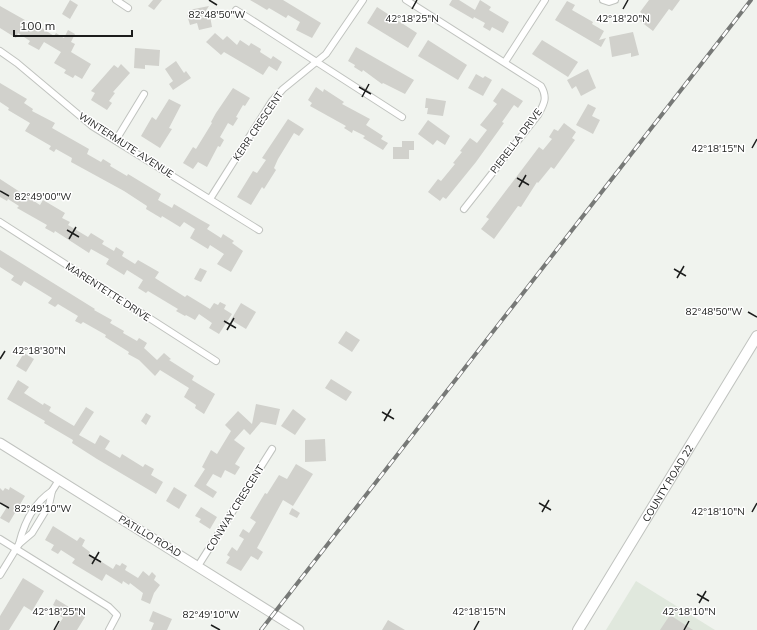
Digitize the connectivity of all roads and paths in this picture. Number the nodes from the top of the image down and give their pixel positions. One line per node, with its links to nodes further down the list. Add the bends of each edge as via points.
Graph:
1 (116, 0): 7 (street)
2 (363, 0): 10 (street, KERR CRESCENT, via 335,43)
3 (406, 0): 11 (street, PIERELLA DRIVE)
4 (545, 0): 11 (street)
5 (603, 0): 6 (street)
6 (615, 0)
7 (128, 8)
8 (236, 10): 10 (street)
9 (0, 51): 14 (street, WINTERMUTE AVENUE, via 81,117)
10 (317, 62): 13 (street); 15 (street, KERR CRESCENT, via 272,101)
11 (505, 62): 16 (street, PIERELLA DRIVE, via 541,86 546,94 544,104)
12 (144, 94): 14 (street)
13 (402, 117)
14 (116, 140): 15 (street, WINTERMUTE AVENUE)
15 (210, 199): 18 (street, WINTERMUTE AVENUE)
16 (464, 209)
17 (0, 222): 20 (street, MARENTETTE DRIVE)
18 (259, 230)
19 (757, 336): 31 (main road, COUNTY ROAD 22)
20 (216, 361)
21 (0, 443): 23 (street, PATILLO ROAD)
22 (272, 449): 27 (street, CONWAY CRESCENT)
23 (59, 480): 24 (street); 27 (street, PATILLO ROAD)
24 (52, 492): 26 (street, via 49,505 32,533); 26 (street, via 41,499 23,526)
25 (0, 539): 26 (street)
26 (17, 546): 28 (street); 29 (street, via 117,615)
27 (198, 566): 30 (street, PATILLO ROAD)
28 (0, 575)
29 (109, 630)
30 (300, 630)
31 (578, 630)

